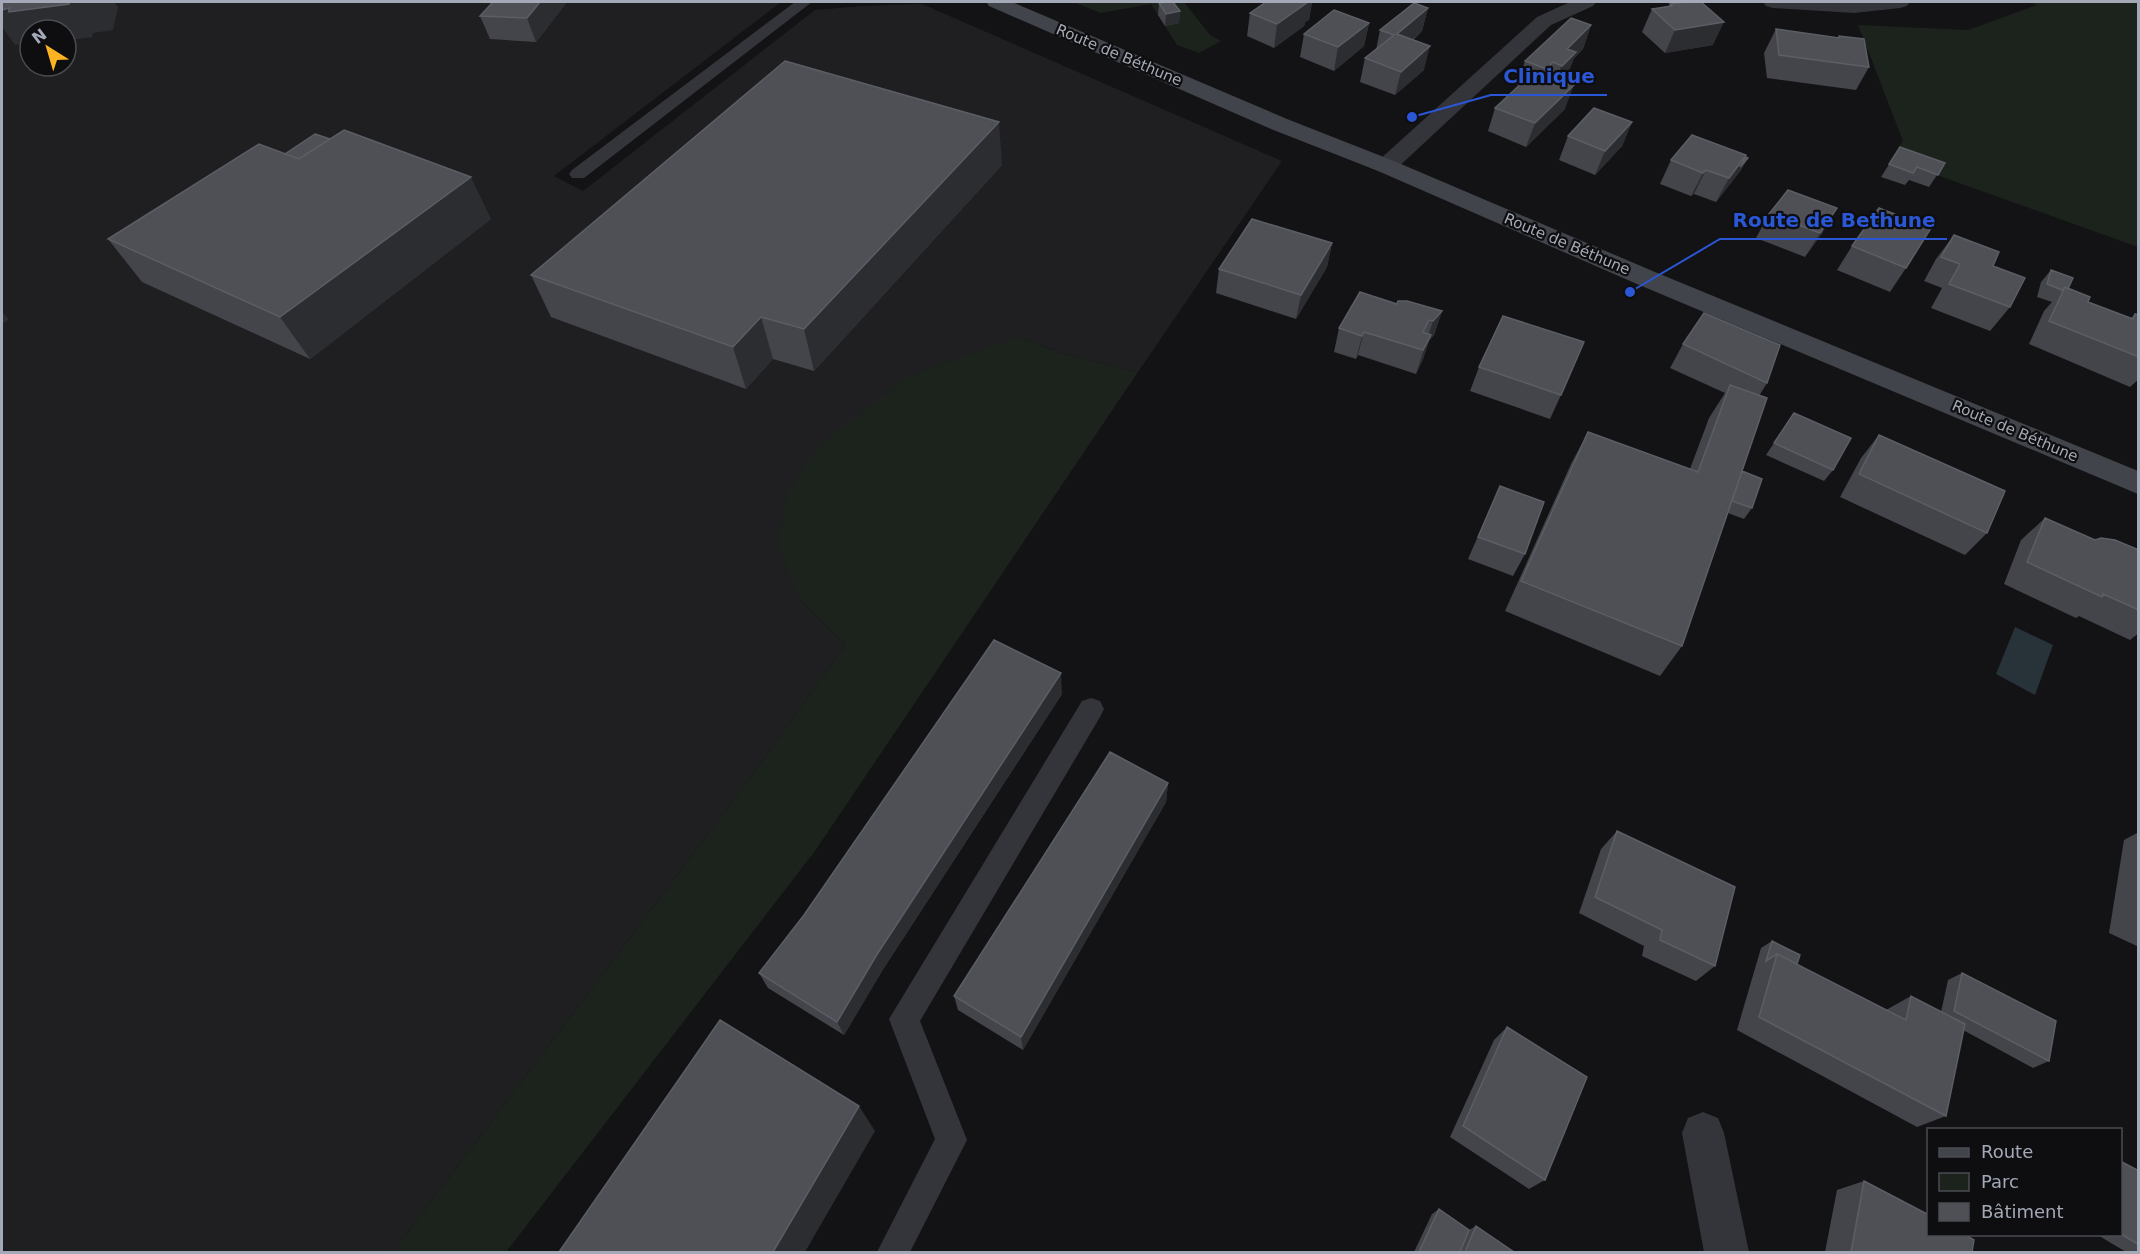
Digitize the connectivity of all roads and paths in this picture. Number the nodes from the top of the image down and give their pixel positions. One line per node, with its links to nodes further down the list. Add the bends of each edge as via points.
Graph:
1 (804, 2): 7 (lane)
2 (996, 2): 6 (main road, Route de Béthune)
3 (1586, 2): 6 (street, via 1544,21)
4 (1773, 2): 5 (street, via 1854,7)
5 (1900, 2)
6 (1386, 166): 8 (main road, Route de Béthune)
7 (578, 174)
8 (2139, 483)
9 (1091, 709): 11 (lane, via 904,1019 951,1140)
10 (1703, 1133): 12 (street)
11 (893, 1252)
12 (1727, 1252)

